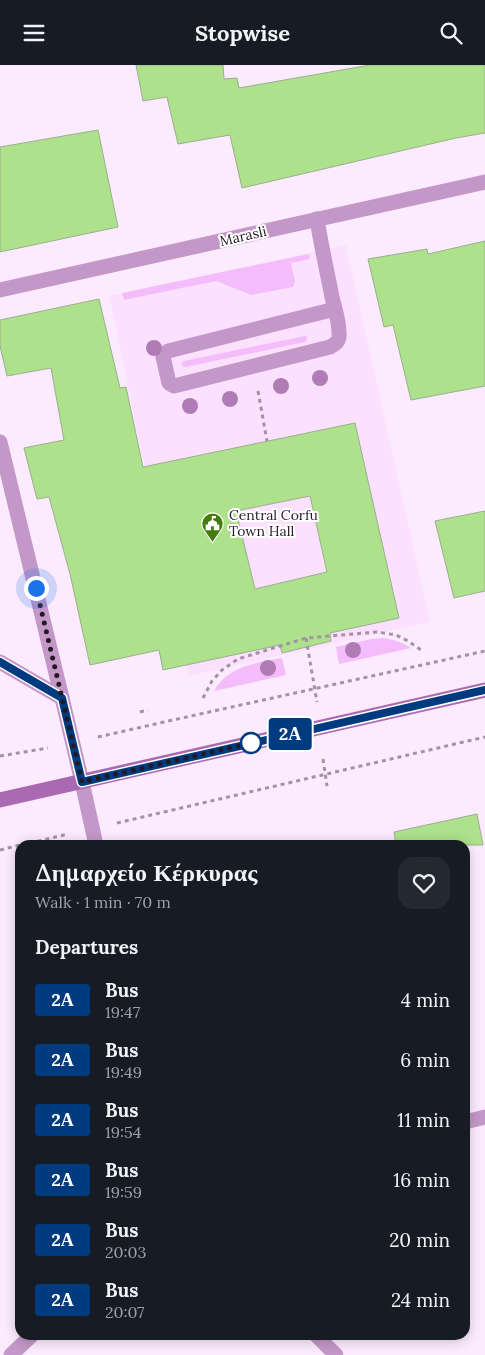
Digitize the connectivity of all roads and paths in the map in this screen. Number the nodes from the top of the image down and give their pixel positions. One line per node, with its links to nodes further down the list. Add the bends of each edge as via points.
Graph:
1 (485, 181): 2 (street, Marasli)
2 (317, 219): 3 (street, Marasli); 4 (street)
3 (0, 290)
4 (335, 309): 5 (street, via 340,338 336,344); 5 (street, via 168,351 163,357 168,383 174,386)
5 (253, 366): 6 (path)
6 (267, 441)
7 (0, 442): 14 (street)
8 (306, 638): 9 (path, via 377,631 396,635); 12 (path); 15 (path, via 238,659 212,681)
9 (421, 650)
10 (485, 651): 12 (path)
11 (0, 663): 14 (street)
12 (314, 689): 16 (path); 20 (path)
13 (485, 690): 24 (main road)
14 (62, 698): 20 (street)
15 (203, 698)
16 (317, 703)
17 (148, 710): 18 (path)
18 (140, 712)
19 (485, 737): 23 (path)
20 (73, 743): 21 (path); 24 (street)
21 (0, 756)
22 (323, 759): 23 (path)
23 (325, 774): 25 (path); 27 (path)
24 (82, 782): 26 (main road); 27 (street)
25 (327, 786)
26 (0, 800)
27 (92, 829): 28 (path); 29 (street)
28 (43, 840)
29 (95, 840)
30 (15, 846): 31 (path)
31 (0, 850)
32 (485, 1117): 33 (street)
33 (470, 1121)
34 (27, 1340): 36 (street)
35 (321, 1340): 37 (street)
36 (11, 1355)
37 (336, 1355)

